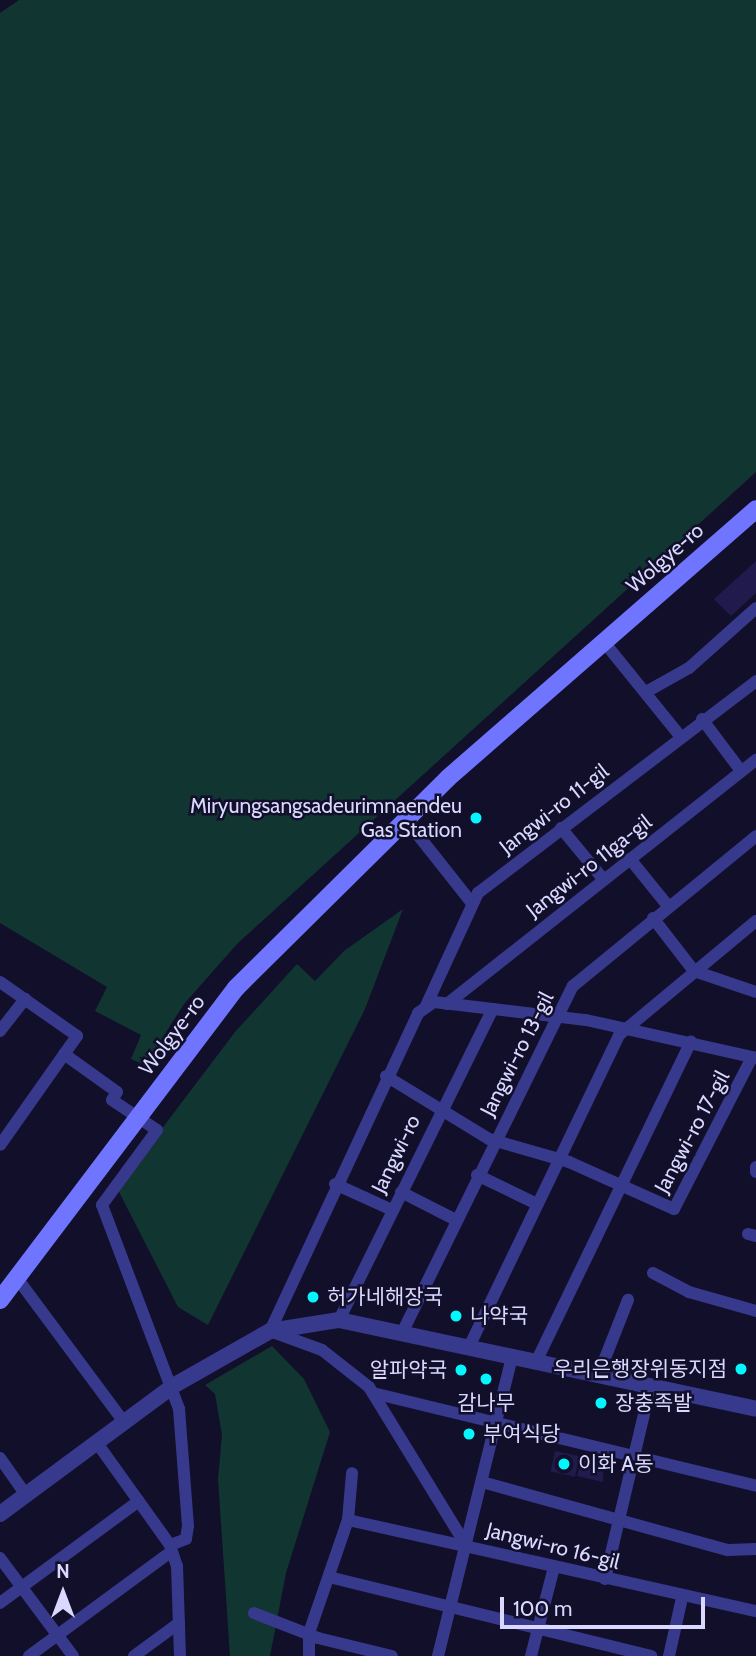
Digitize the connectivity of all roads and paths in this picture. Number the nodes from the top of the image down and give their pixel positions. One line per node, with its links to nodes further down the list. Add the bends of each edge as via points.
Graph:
1 (756, 509): 3 (main road, Wolgye-ro)
2 (756, 608): 5 (street, via 690,668)
3 (604, 642): 5 (street); 10 (main road, Wolgye-ro)
4 (756, 681): 6 (street, Jangwi-ro 11-gil)
5 (646, 692): 7 (street)
6 (702, 719): 7 (street, Jangwi-ro 11-gil); 9 (street)
7 (680, 736): 11 (street, Jangwi-ro 11-gil)
8 (756, 760): 9 (street, Jangwi-ro 11ga-gil)
9 (741, 771): 13 (street, Jangwi-ro 11ga-gil)
10 (406, 820): 15 (street); 45 (main road, Wolgye-ro, via 236,988)
11 (561, 828): 14 (street); 15 (street, Jangwi-ro 11-gil)
12 (756, 836): 16 (street, Jangwi-ro 13-gil)
13 (630, 859): 14 (street, Jangwi-ro 11ga-gil); 16 (street)
14 (604, 880): 23 (street, Jangwi-ro 11ga-gil)
15 (471, 902): 24 (street, Jangwi-ro 11-gil)
16 (668, 906): 17 (street, Jangwi-ro 13-gil)
17 (653, 918): 19 (street); 26 (street, Jangwi-ro 13-gil, via 573,986)
18 (754, 925): 19 (street)
19 (694, 971): 21 (street); 27 (street)
20 (0, 982): 22 (street)
21 (756, 992)
22 (25, 999): 28 (street); 30 (street, via 77,1036)
23 (447, 1004): 24 (street); 25 (street)
24 (425, 1008): 32 (street, Jangwi-ro 11-gil)
25 (493, 1009): 26 (street); 33 (street, Jangwi-ro)
26 (560, 1017): 27 (street); 34 (street, Jangwi-ro 13-gil)
27 (629, 1026): 29 (street); 36 (street)
28 (0, 1031)
29 (691, 1042): 31 (street); 39 (street, Jangwi-ro 17-gil)
30 (64, 1054): 35 (street); 56 (street, Wolgye-ro, via 117,1092 112,1100 157,1130 102,1205)
31 (754, 1058): 39 (street, Jangwi-ro 17-gil, via 674,1209)
32 (386, 1076): 33 (street); 38 (street, Jangwi-ro 11-gil)
33 (442, 1106): 34 (street, Jangwi-ro 13-gil, via 446,1115); 40 (street, Jangwi-ro)
34 (495, 1138): 36 (street); 37 (street, Jangwi-ro 13-gil)
35 (0, 1145)
36 (558, 1160): 39 (street); 41 (street)
37 (477, 1175): 41 (street); 43 (street, Jangwi-ro 13-gil)
38 (335, 1184): 42 (street); 50 (street, Jangwi-ro 11-gil)
39 (620, 1185): 54 (street, Jangwi-ro 17-gil)
40 (401, 1192): 42 (street, Jangwi-ro); 43 (street)
41 (537, 1204): 52 (street)
42 (392, 1210): 49 (street, Jangwi-ro)
43 (456, 1220): 51 (street, Jangwi-ro 13-gil)
44 (653, 1273): 48 (street, via 689,1292)
45 (16, 1278): 46 (main road, Wolgye-ro); 60 (street)
46 (0, 1300)
47 (628, 1300): 55 (street)
48 (756, 1311)
49 (339, 1320): 50 (street); 51 (street)
50 (270, 1331): 56 (street); 58 (street, via 322,1350)
51 (401, 1333): 52 (street)
52 (469, 1347): 53 (street)
53 (512, 1357): 54 (street); 61 (street, Jangwi-ro 16-gil)
54 (536, 1362): 55 (street)
55 (598, 1376): 57 (street)
56 (173, 1386): 60 (street); 74 (street, via 188,1526 186,1539)
57 (650, 1388): 59 (street); 63 (street)
58 (373, 1393): 61 (street); 73 (street)
59 (756, 1409)
60 (124, 1422): 62 (street)
61 (496, 1425): 63 (street); 66 (street, Jangwi-ro 16-gil)
62 (97, 1443): 68 (street); 69 (street)
63 (636, 1457): 67 (street); 71 (street)
64 (0, 1458): 68 (street)
65 (352, 1473): 72 (street)
66 (482, 1482): 71 (street); 73 (street, Jangwi-ro 16-gil)
67 (756, 1486)
68 (26, 1495): 70 (street)
69 (139, 1501): 74 (street); 80 (street)
70 (0, 1514)
71 (620, 1517): 75 (street, via 728,1550); 79 (street)
72 (348, 1520): 73 (street, Jangwi-ro 16-gil, via 444,1544); 78 (street)
73 (464, 1542): 77 (street, Jangwi-ro 16-gil); 83 (street, Jangwi-ro 16-gil)
74 (171, 1548): 86 (street); 89 (street)
75 (756, 1549)
76 (0, 1558): 80 (street)
77 (554, 1567): 79 (street, Jangwi-ro 16-gil); 87 (street)
78 (329, 1577): 83 (street); 88 (street)
79 (605, 1580): 81 (street, Jangwi-ro 16-gil)
80 (22, 1587): 82 (street); 89 (street)
81 (682, 1598): 84 (street, Jangwi-ro 16-gil); 99 (street)
82 (0, 1602)
83 (451, 1607): 87 (street); 96 (street, Jangwi-ro 16-gil)
84 (756, 1611)
85 (254, 1613): 88 (street)
86 (179, 1623): 92 (street); 93 (street)
87 (538, 1628): 97 (street); 98 (street)
88 (309, 1633): 94 (street); 95 (street)
89 (58, 1635): 90 (street); 91 (street)
90 (29, 1656)
91 (73, 1656)
92 (134, 1656)
93 (180, 1656)
94 (309, 1656)
95 (392, 1656)
96 (438, 1656)
97 (531, 1656)
98 (651, 1656)
99 (669, 1656)

